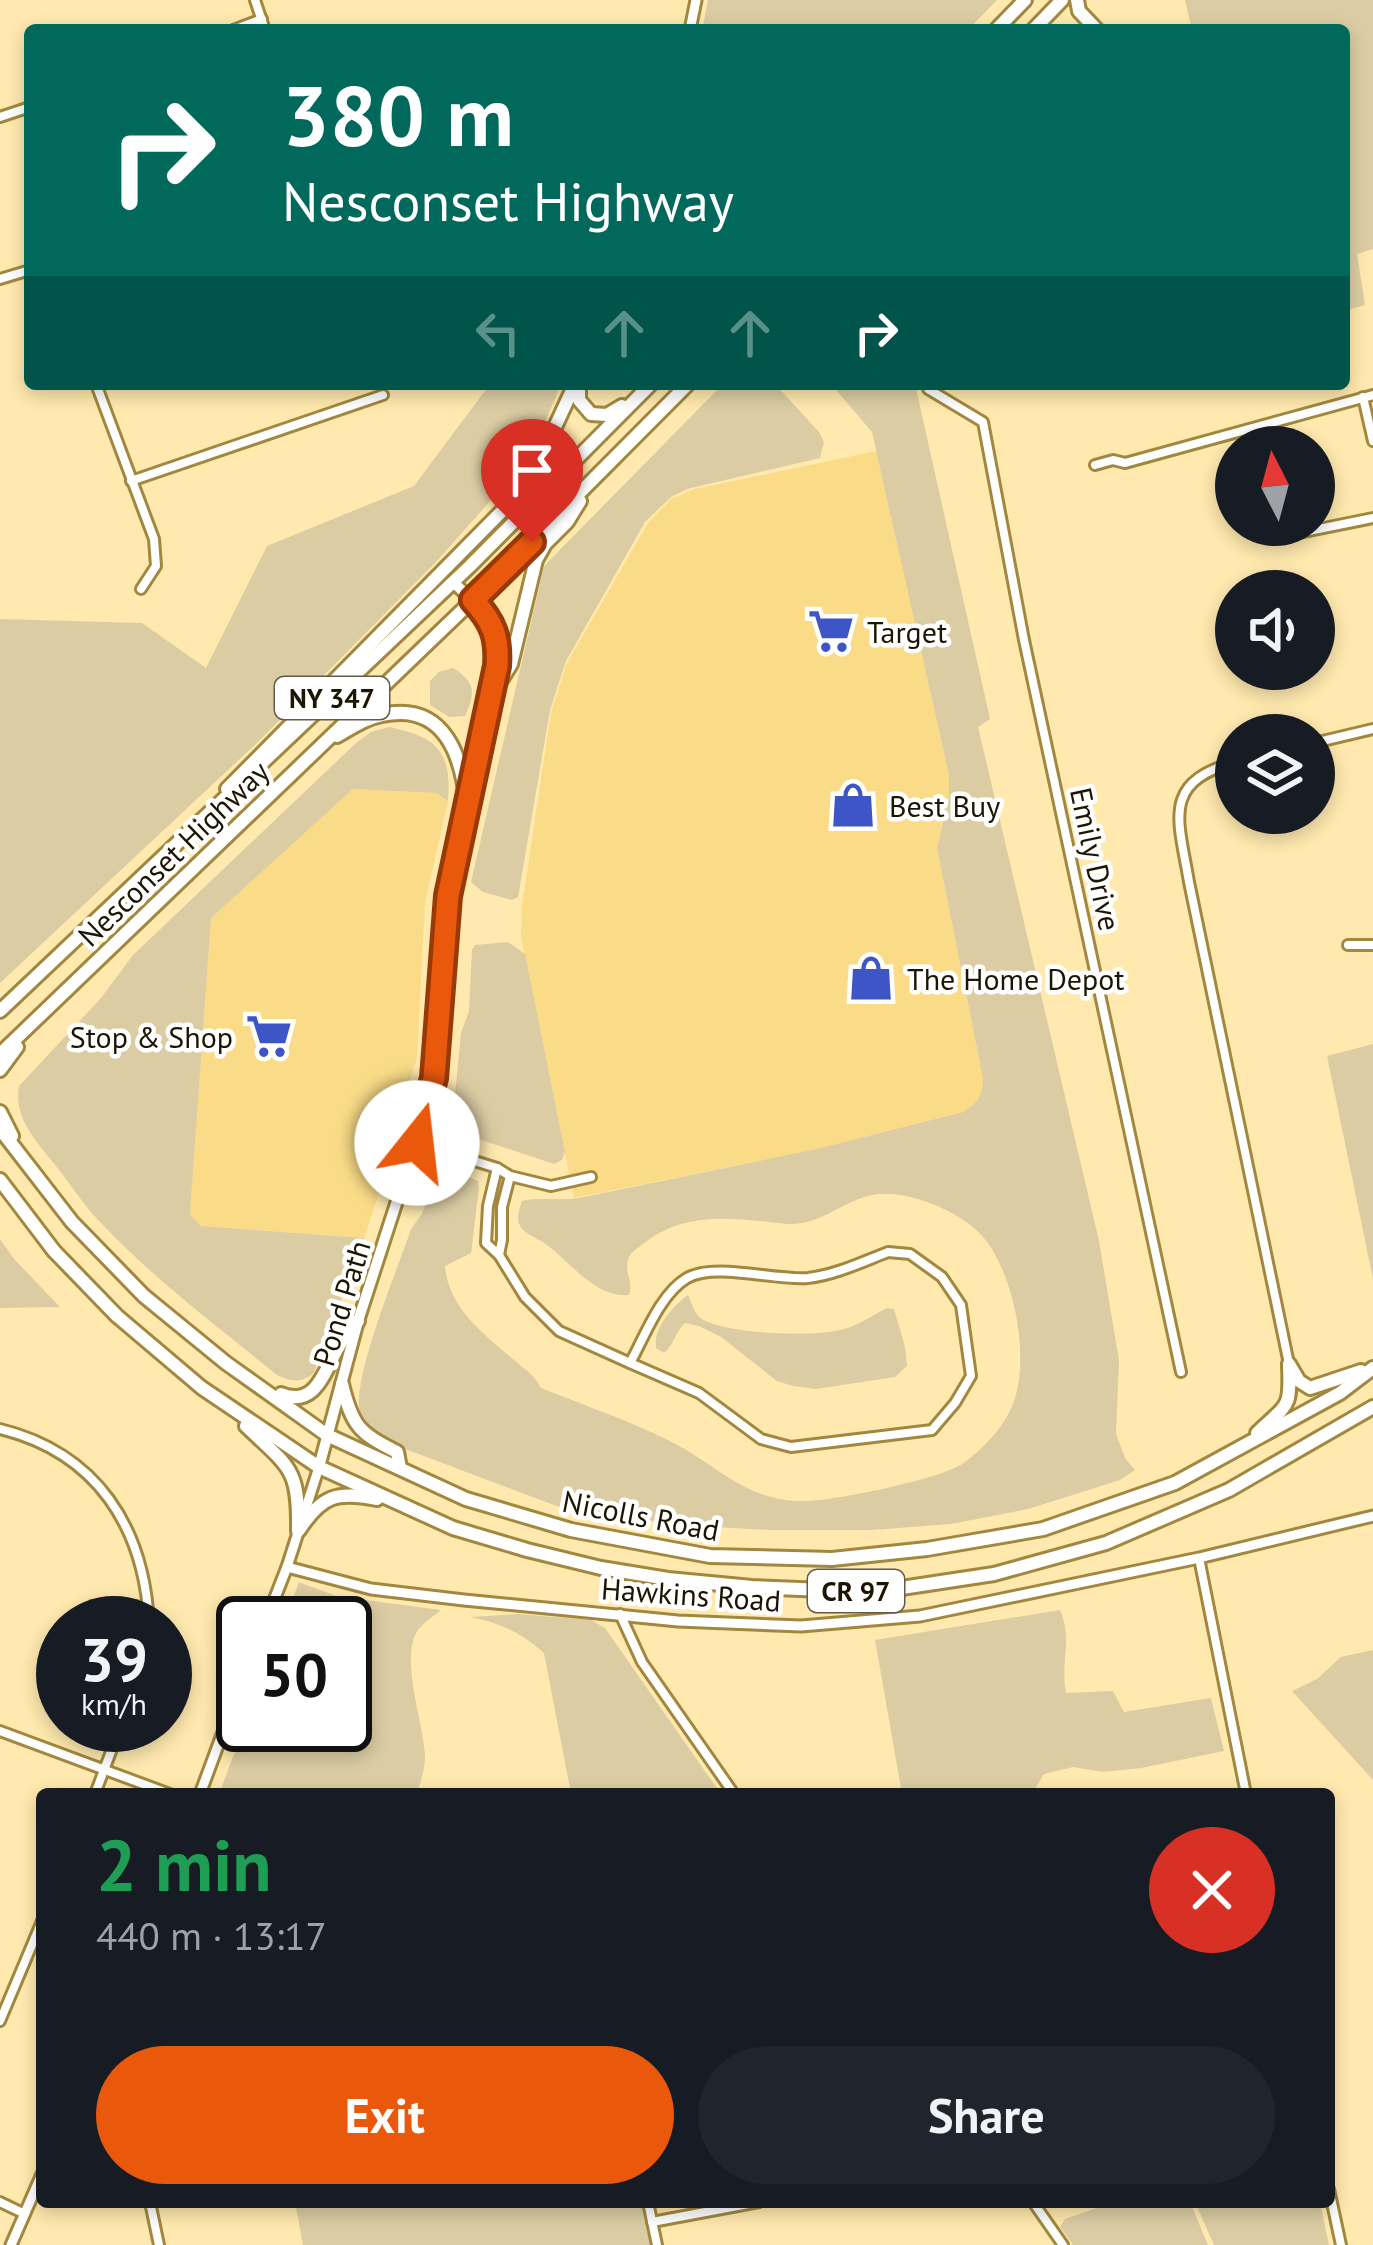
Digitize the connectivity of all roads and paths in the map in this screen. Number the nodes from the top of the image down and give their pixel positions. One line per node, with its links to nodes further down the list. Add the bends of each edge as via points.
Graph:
1 (255, 0): 4 (street)
2 (1025, 0): 7 (highway)
3 (1062, 0): 8 (highway)
4 (262, 19): 5 (street); 6 (street)
5 (249, 24)
6 (264, 24)
7 (1002, 24)
8 (1039, 24)
9 (98, 390): 20 (street)
10 (574, 390): 33 (highway, via 509,504)
11 (578, 390): 12 (highway, via 582,406 602,416)
12 (644, 390)
13 (645, 390): 24 (highway, Nesconset Highway / NY 347)
14 (682, 390): 21 (highway, Nesconset Highway / NY 347)
15 (930, 390): 57 (street, Emily Drive, via 983,422)
16 (383, 394): 20 (street)
17 (1368, 396): 18 (street); 19 (street)
18 (1373, 441)
19 (1095, 465)
20 (131, 481): 25 (street, via 154,539 156,566)
21 (591, 483): 26 (highway, Nesconset Highway / NY 347); 27 (highway, via 536,560 511,664)
22 (1373, 518): 23 (street)
23 (1335, 526)
24 (453, 582): 26 (main road, Pond Path); 33 (highway, Nesconset Highway / NY 347)
25 (141, 589)
26 (473, 600): 27 (main road, Pond Path, via 496,633); 30 (highway, Nesconset Highway / NY 347)
27 (493, 693): 32 (main road, Pond Path)
28 (1373, 729): 29 (street)
29 (1335, 738)
30 (320, 745): 32 (highway, via 380,715 427,721 456,752); 39 (highway, Nesconset Highway / NY 347)
31 (1215, 769): 55 (street, via 1190,783 1179,817)
32 (467, 808): 44 (main road, Pond Path, via 448,896 434,1078)
33 (208, 812): 36 (highway, Nesconset Highway / NY 347)
34 (1348, 945): 35 (street)
35 (1373, 945)
36 (68, 947): 37 (highway); 38 (highway, Nesconset Highway / NY 347)
37 (0, 1000)
38 (0, 1011)
39 (37, 1019): 40 (highway, Nesconset Highway / NY 347); 41 (highway)
40 (0, 1054)
41 (0, 1070)
42 (0, 1112): 46 (highway)
43 (0, 1129): 46 (highway, Nicolls Road / CR 97)
44 (417, 1143): 45 (street); 53 (main road, Pond Path)
45 (497, 1168): 47 (street); 50 (street)
46 (29, 1169): 58 (highway, Nicolls Road / CR 97, via 135,1288)
47 (510, 1176): 48 (street, via 551,1186); 51 (street)
48 (591, 1177)
49 (0, 1180): 60 (highway, Nicolls Road / CR 97, via 106,1306)
50 (487, 1231): 51 (street); 52 (street, via 486,1243)
51 (502, 1231): 52 (street)
52 (499, 1255): 54 (street, via 559,1330)
53 (358, 1321): 58 (highway, via 304,1397); 59 (main road, Pond Path)
54 (630, 1363): 54 (street, via 790,1448 932,1430 971,1376 961,1306 910,1253 888,1252 805,1278 692,1275 663,1304)
55 (1288, 1364): 56 (highway, via 1315,1388); 64 (highway, via 1287,1404)
56 (1373, 1367): 64 (highway, Nicolls Road / CR 97)
57 (1181, 1372)
58 (246, 1378): 63 (highway, Nicolls Road / CR 97)
59 (342, 1384): 63 (main road, Pond Path); 66 (highway, via 355,1423 398,1453)
60 (228, 1406): 65 (highway, Nicolls Road / CR 97); 69 (highway, via 290,1470)
61 (1373, 1407): 67 (highway, Nicolls Road / CR 97, via 1229,1490 1106,1543 994,1574 875,1592 601,1568 453,1528)
62 (0, 1429): 72 (street, via 75,1462 119,1512)
63 (327, 1435): 65 (main road, Pond Path); 66 (highway, Nicolls Road / CR 97)
64 (1246, 1444): 66 (highway, Nicolls Road / CR 97, via 1175,1483 1043,1529 832,1559 710,1556 571,1530)
65 (319, 1467): 67 (highway, Nicolls Road / CR 97); 69 (street, Pond Path)
66 (400, 1468)
67 (397, 1502): 69 (highway, via 340,1494)
68 (1373, 1516): 70 (street, Hawkins Road)
69 (298, 1532): 71 (street, Pond Path)
70 (1199, 1558): 74 (street, Hawkins Road, via 920,1616 800,1626); 83 (street)
71 (287, 1568): 73 (street, Pond Path); 74 (street, Hawkins Road, via 371,1588)
72 (148, 1596)
73 (276, 1596)
74 (620, 1614): 82 (street, via 641,1662)
75 (0, 1730): 78 (street)
76 (216, 1751): 81 (street)
77 (111, 1752): 78 (street)
78 (105, 1770): 79 (street); 80 (street)
79 (98, 1788)
80 (154, 1788)
81 (202, 1788)
82 (730, 1788)
83 (1245, 1788)
84 (36, 1935): 85 (street)
85 (0, 2021)
86 (36, 2188): 93 (street)
87 (0, 2202): 93 (street)
88 (150, 2208): 96 (street)
89 (649, 2208): 94 (street)
90 (727, 2208): 94 (street)
91 (1038, 2208): 98 (street)
92 (1333, 2208): 99 (street)
93 (25, 2214): 95 (street)
94 (652, 2222): 97 (street)
95 (11, 2245)
96 (159, 2245)
97 (657, 2245)
98 (1064, 2245)
99 (1341, 2245)

